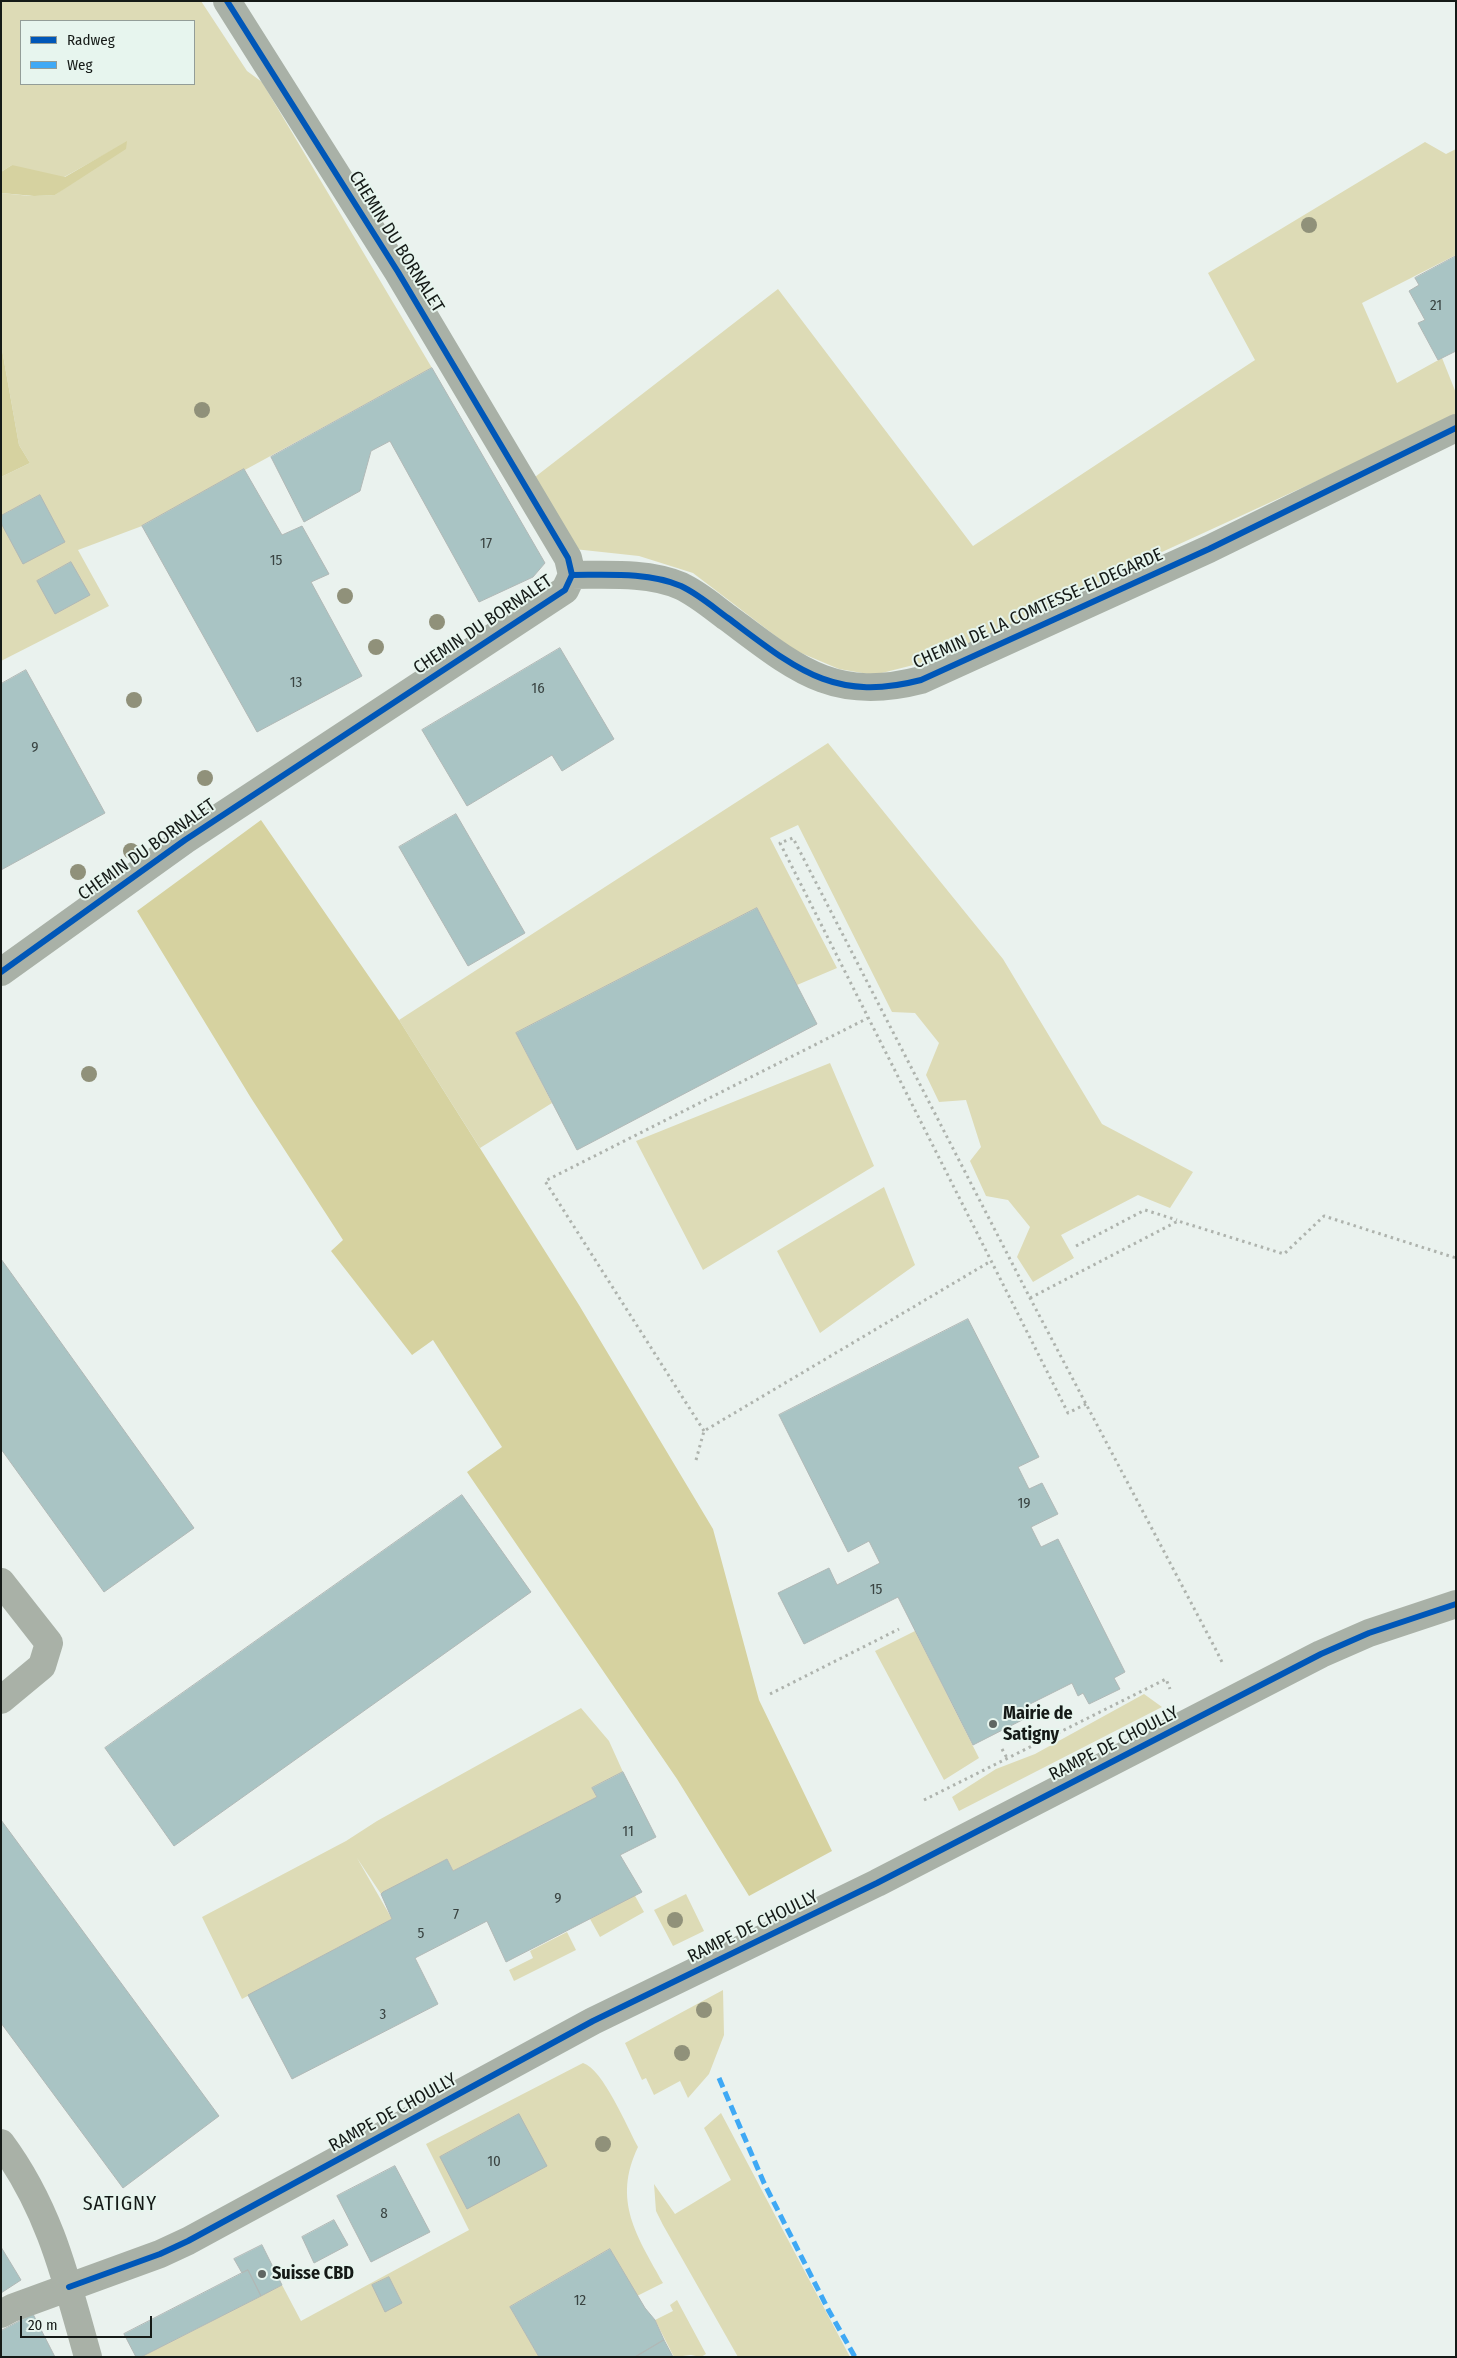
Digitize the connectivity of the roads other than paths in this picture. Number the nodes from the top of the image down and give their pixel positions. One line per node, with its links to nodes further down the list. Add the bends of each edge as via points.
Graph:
1 (227, 1): 3 (street, CHEMIN DU BORNALET, via 398,272 568,558)
2 (1456, 428): 3 (street, CHEMIN DE LA COMTESSE-ELDEGARDE, via 1209,549 921,680 902,685 872,688 835,684 818,678 788,662 702,599 658,578)
3 (572, 575): 4 (street, CHEMIN DU BORNALET, via 565,590 185,840)
4 (1, 972)
5 (1, 1582): 7 (street, via 49,1643 42,1666)
6 (1456, 1604): 9 (street, RAMPE DE CHOULLY, via 1369,1633 1321,1654 877,1883 593,2021 188,2242)
7 (1, 1700)
8 (1, 2143): 9 (street, via 28,2182 42,2210)
9 (69, 2287): 10 (street, RAMPE DE CHOULLY); 11 (street)
10 (1, 2314)
11 (88, 2357)

